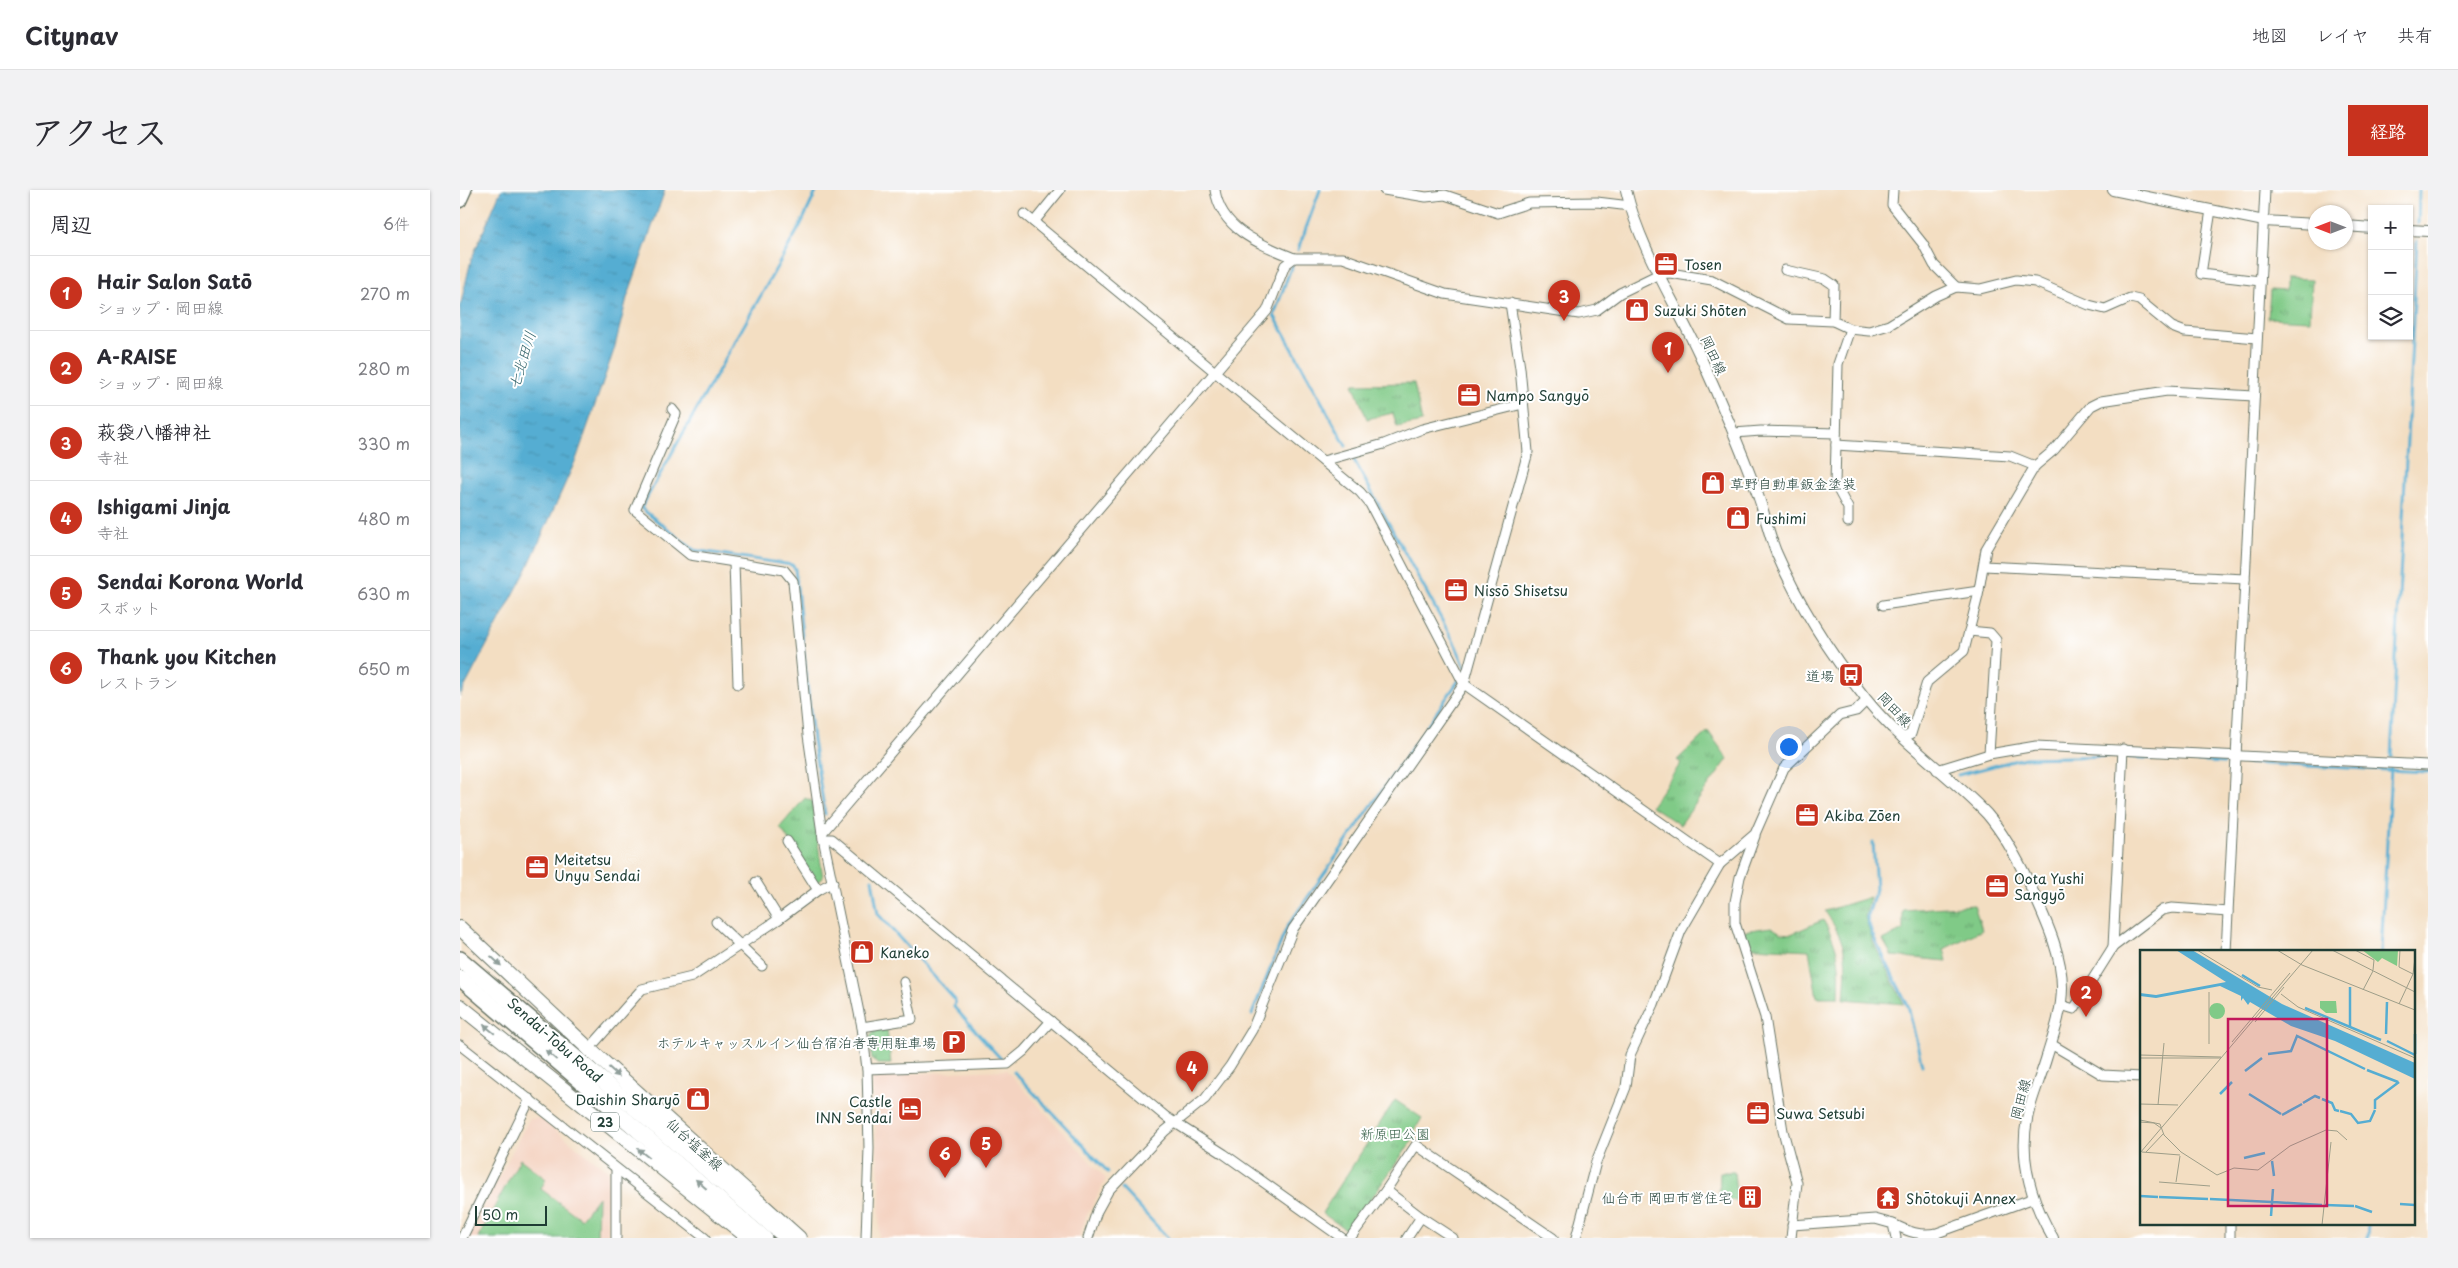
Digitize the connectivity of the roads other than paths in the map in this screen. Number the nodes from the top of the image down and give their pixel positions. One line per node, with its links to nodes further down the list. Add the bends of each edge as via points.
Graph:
1 (465, 190): 9 (main road)
2 (1060, 190): 14 (street)
3 (1215, 190): 20 (street, via 1223,215 1240,232)
4 (1384, 190): 10 (street, via 1426,197 1445,195 1498,213 1529,203 1597,202)
5 (1626, 190): 10 (street, 岡田線)
6 (1893, 190): 24 (street, via 1892,205 1923,244 1934,265)
7 (2113, 190): 11 (street)
8 (2265, 190): 13 (street)
9 (460, 201)
10 (1630, 206): 22 (street, 岡田線)
11 (2211, 210): 13 (street); 23 (street, via 2201,274)
12 (1024, 214): 14 (street)
13 (2264, 221): 15 (street); 23 (street)
14 (1034, 222): 29 (street)
15 (2308, 224)
16 (2353, 227): 17 (street)
17 (2368, 228)
18 (2413, 230): 19 (street)
19 (2428, 231)
20 (1294, 258): 25 (street, via 1343,258 1445,294); 29 (street, via 1285,265 1267,311)
21 (1785, 270): 26 (street, via 1825,279 1834,285)
22 (1659, 274): 25 (street, via 1620,293 1597,310 1579,314); 26 (street, via 1670,272 1712,280 1789,319); 33 (street, 岡田線, via 1700,355)
23 (2260, 281): 28 (street)
24 (1956, 287): 27 (street, via 1889,325 1869,331); 28 (street, via 1980,288 2016,280 2035,282 2105,309 2130,298 2139,300 2172,328)
25 (1510, 304): 31 (street)
26 (1833, 321): 27 (street)
27 (1850, 329): 34 (street, via 1838,364)
28 (2257, 338): 30 (street)
29 (1214, 372): 36 (street); 55 (street)
30 (2254, 396): 37 (street, via 2167,391 2101,401 2092,406 2054,450); 41 (street)
31 (1523, 404): 36 (street, via 1422,429 1384,444); 46 (street, via 1528,452)
32 (672, 409): 39 (street, via 676,414 635,510 690,555)
33 (1734, 433): 34 (street, via 1761,430); 47 (street, 岡田線, via 1775,549 1792,587 1814,625)
34 (1836, 433): 35 (street)
35 (1836, 445): 37 (street, via 2010,456); 38 (street, via 1835,484 1848,508)
36 (1323, 461): 46 (street, via 1370,504)
37 (2035, 466): 40 (street, via 1986,549)
38 (1848, 522)
39 (734, 563): 45 (street); 55 (street, via 784,570 793,581 808,735)
40 (1984, 566): 41 (street); 42 (street)
41 (2245, 579): 51 (street)
42 (1979, 591): 43 (street); 44 (street)
43 (1882, 605)
44 (1969, 631): 48 (street, via 1964,652 1927,682 1911,734); 50 (street, via 1990,633 1996,640)
45 (738, 684)
46 (1464, 684): 57 (street); 82 (street, via 1293,929 1252,1030 1230,1066 1205,1099)
47 (1867, 700): 48 (street, 岡田線); 54 (street, via 1856,712 1840,715 1784,768)
48 (1902, 738): 53 (street, 岡田線)
49 (2123, 749): 50 (street, via 2036,746); 51 (street); 66 (street)
50 (1989, 754): 53 (street)
51 (2236, 756): 52 (street); 61 (street)
52 (2428, 765)
53 (1937, 770): 72 (street, 岡田線, via 1987,815 2010,846 2053,941 2062,984)
54 (1756, 834): 57 (street); 88 (street, via 1740,877 1735,924 1766,1017 1783,1131 1797,1183)
55 (823, 836): 59 (street); 74 (street, via 832,838)
56 (787, 841): 60 (street)
57 (1720, 864): 103 (street, via 1681,931 1654,1004 1630,1055 1626,1087 1596,1162)
58 (756, 882): 62 (street)
59 (833, 882): 60 (street); 75 (street)
60 (818, 890): 62 (street)
61 (2228, 912): 66 (street, via 2162,910); 67 (street)
62 (779, 919): 65 (street)
63 (716, 922): 65 (street)
64 (460, 928): 78 (main road, 仙台塩釜線, one-way to 78)
65 (740, 945): 69 (street); 78 (street, via 692,977 642,989)
66 (2113, 947): 72 (street, via 2074,1009)
67 (2226, 950)
68 (460, 958): 94 (highway, Sendai-Tobu Road)
69 (762, 966)
70 (460, 978): 93 (highway, Sendai-Tobu Road, one-way to 70)
71 (904, 982): 75 (street, via 912,1019)
72 (2061, 1005): 76 (street, 岡田線)
73 (460, 1006): 92 (main road, 23, one-way to 73)
74 (1051, 1021): 79 (street, via 1008,1064); 82 (street)
75 (862, 1027): 79 (street)
76 (2051, 1044): 80 (street, via 2103,1075); 85 (street, 岡田線, via 2027,1118 2024,1149)
77 (460, 1045): 81 (street)
78 (589, 1049): 95 (main road, 仙台塩釜線, one-way to 95)
79 (867, 1069): 96 (street)
80 (2140, 1076)
81 (530, 1099): 83 (street); 89 (street)
82 (1175, 1123): 97 (street, via 1108,1191 1096,1211); 98 (street)
83 (616, 1168): 90 (street); 91 (street)
84 (1386, 1190): 86 (street); 99 (street); 102 (street, via 1416,1146)
85 (2034, 1198): 87 (street, via 1937,1234 1911,1233); 106 (street, 岡田線)
86 (1421, 1217): 100 (street); 101 (street)
87 (1894, 1224): 88 (street, via 1875,1219); 105 (street)
88 (1792, 1225): 104 (street)
89 (462, 1238)
90 (616, 1238)
91 (705, 1238)
92 (749, 1238)
93 (764, 1238)
94 (787, 1238)
95 (799, 1238)
96 (866, 1238)
97 (1088, 1238)
98 (1342, 1238)
99 (1350, 1238)
100 (1407, 1238)
101 (1453, 1238)
102 (1552, 1238)
103 (1576, 1238)
104 (1791, 1238)
105 (1896, 1238)
106 (2053, 1238)

